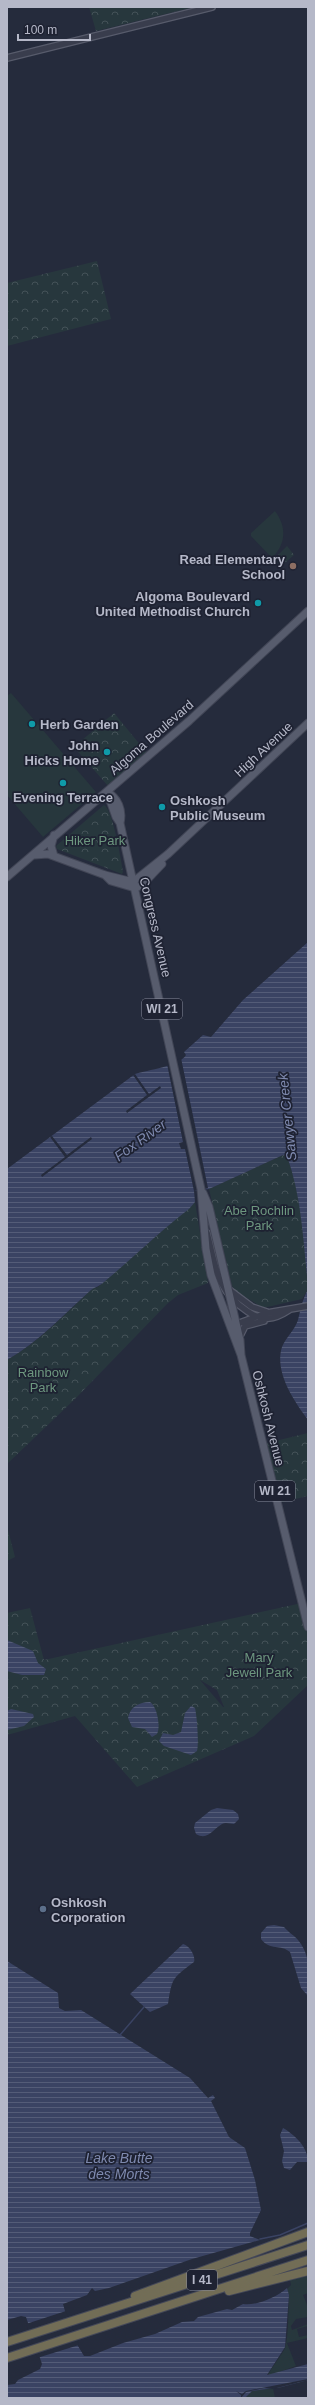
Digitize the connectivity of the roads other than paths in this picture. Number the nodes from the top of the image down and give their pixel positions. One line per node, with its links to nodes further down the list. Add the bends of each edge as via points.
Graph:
1 (212, 7): 2 (street)
2 (7, 58)
3 (308, 612): 5 (main road, Algoma Boulevard)
4 (308, 723): 10 (main road, High Avenue)
5 (107, 792): 6 (main road, Algoma Boulevard); 10 (main road, Congress Avenue / WI 21, via 115,796 118,802 120,823)
6 (54, 835): 7 (main road, Algoma Boulevard, via 36,850); 8 (main road, via 51,846)
7 (34, 855): 8 (main road); 9 (main road, Algoma Boulevard)
8 (54, 856): 10 (main road)
9 (7, 877)
10 (134, 885): 11 (main road, Congress Avenue / WI 21)
11 (174, 1060): 12 (main road, Oshkosh Avenue / WI 21)
12 (201, 1189): 13 (main road, Oshkosh Avenue / WI 21); 14 (main road, Oshkosh Avenue / WI 21, via 208,1206)
13 (205, 1225): 15 (street, via 219,1280); 21 (main road, Oshkosh Avenue / WI 21, via 211,1275)
14 (228, 1288): 15 (main road, Oshkosh Avenue / WI 21); 18 (street, via 256,1309)
15 (230, 1299): 19 (street); 21 (main road, Oshkosh Avenue / WI 21)
16 (308, 1306): 17 (street)
17 (289, 1310): 18 (street); 20 (street)
18 (271, 1312): 19 (street)
19 (255, 1317): 20 (street); 21 (street)
20 (268, 1320): 22 (street, via 245,1326)
21 (234, 1325): 22 (main road, Oshkosh Avenue / WI 21); 23 (main road, Oshkosh Avenue / WI 21)
22 (240, 1336): 23 (main road, Oshkosh Avenue / WI 21)
23 (241, 1354): 24 (main road, Oshkosh Avenue / WI 21)
24 (308, 1627)
25 (308, 2232): 30 (highway, via 108,2305)
26 (308, 2245): 30 (highway, I 41)
27 (308, 2260): 29 (highway, I 41)
28 (308, 2271): 29 (highway, via 233,2290)
29 (216, 2291): 32 (highway, I 41)
30 (95, 2313): 31 (highway, I 41)
31 (7, 2342)
32 (7, 2358)

